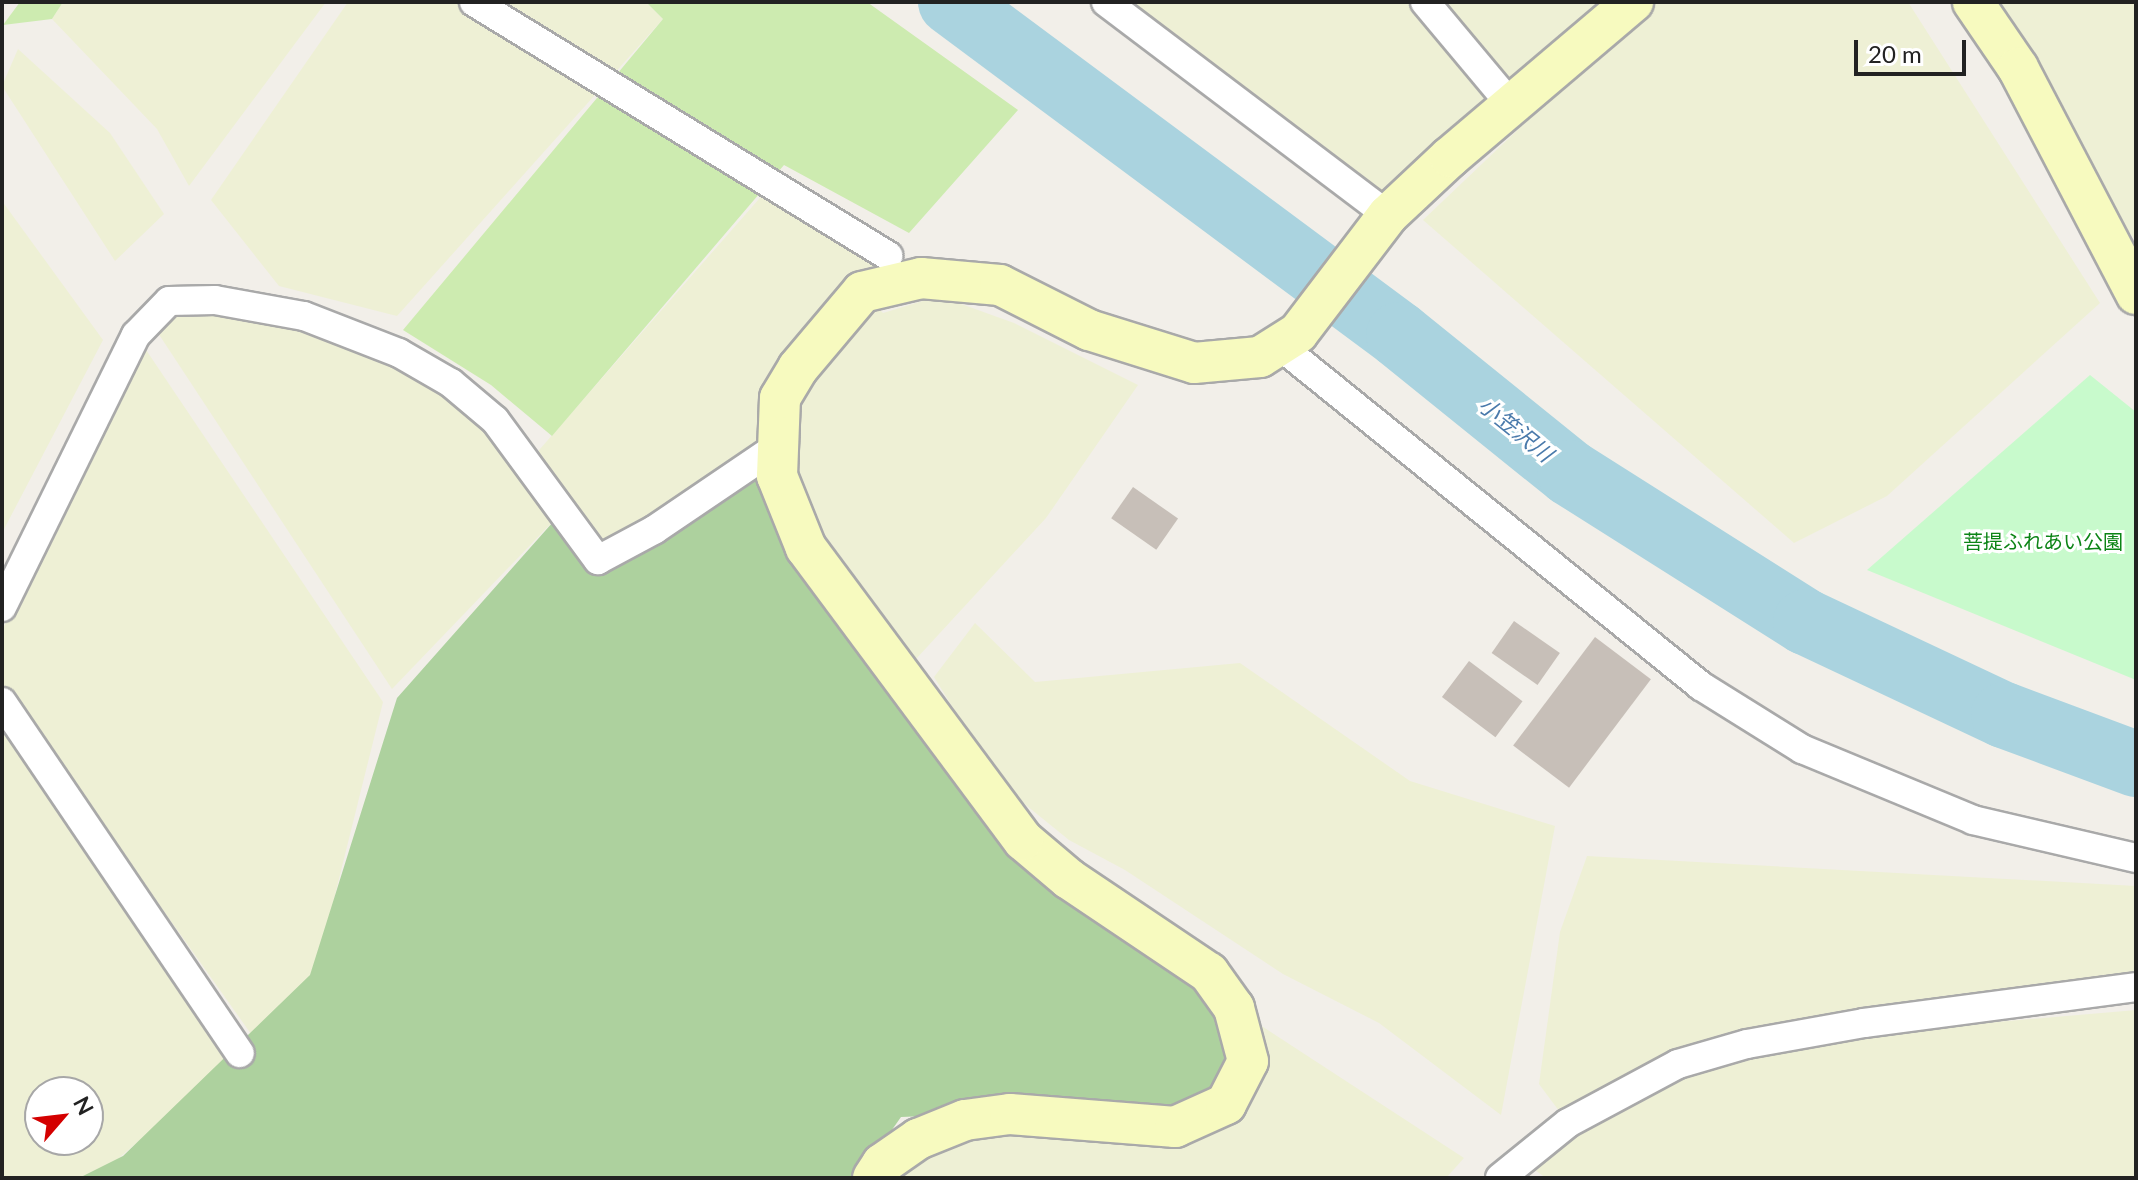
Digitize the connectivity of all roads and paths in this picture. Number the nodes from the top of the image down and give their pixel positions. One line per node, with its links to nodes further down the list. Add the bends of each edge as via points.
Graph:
1 (474, 2): 8 (street)
2 (1106, 2): 7 (street)
3 (1425, 2): 6 (street)
4 (1633, 2): 6 (street)
5 (1973, 2): 9 (street, via 2018,68)
6 (1511, 105): 7 (street)
7 (1382, 225): 10 (street)
8 (888, 256)
9 (2136, 294)
10 (1289, 339): 11 (street, via 1260,357 1194,363 1089,330 1000,285 921,278 862,292 798,368 780,398); 14 (street, via 1701,686 1802,749 1973,820)
11 (778, 446): 12 (street, via 654,530 598,560 495,420 451,383 399,353 304,316 215,300 169,301 136,335); 17 (street, via 777,476 806,548 1023,840 1069,879 1209,973 1234,1008 1248,1061 1226,1104 1175,1127 1010,1114 965,1120 918,1139 882,1164)
12 (2, 607)
13 (2, 702): 16 (street)
14 (2136, 858)
15 (2136, 987): 18 (street, via 1864,1023 1747,1044 1678,1064 1568,1123)
16 (240, 1053)
17 (873, 1178)
18 (1500, 1178)

